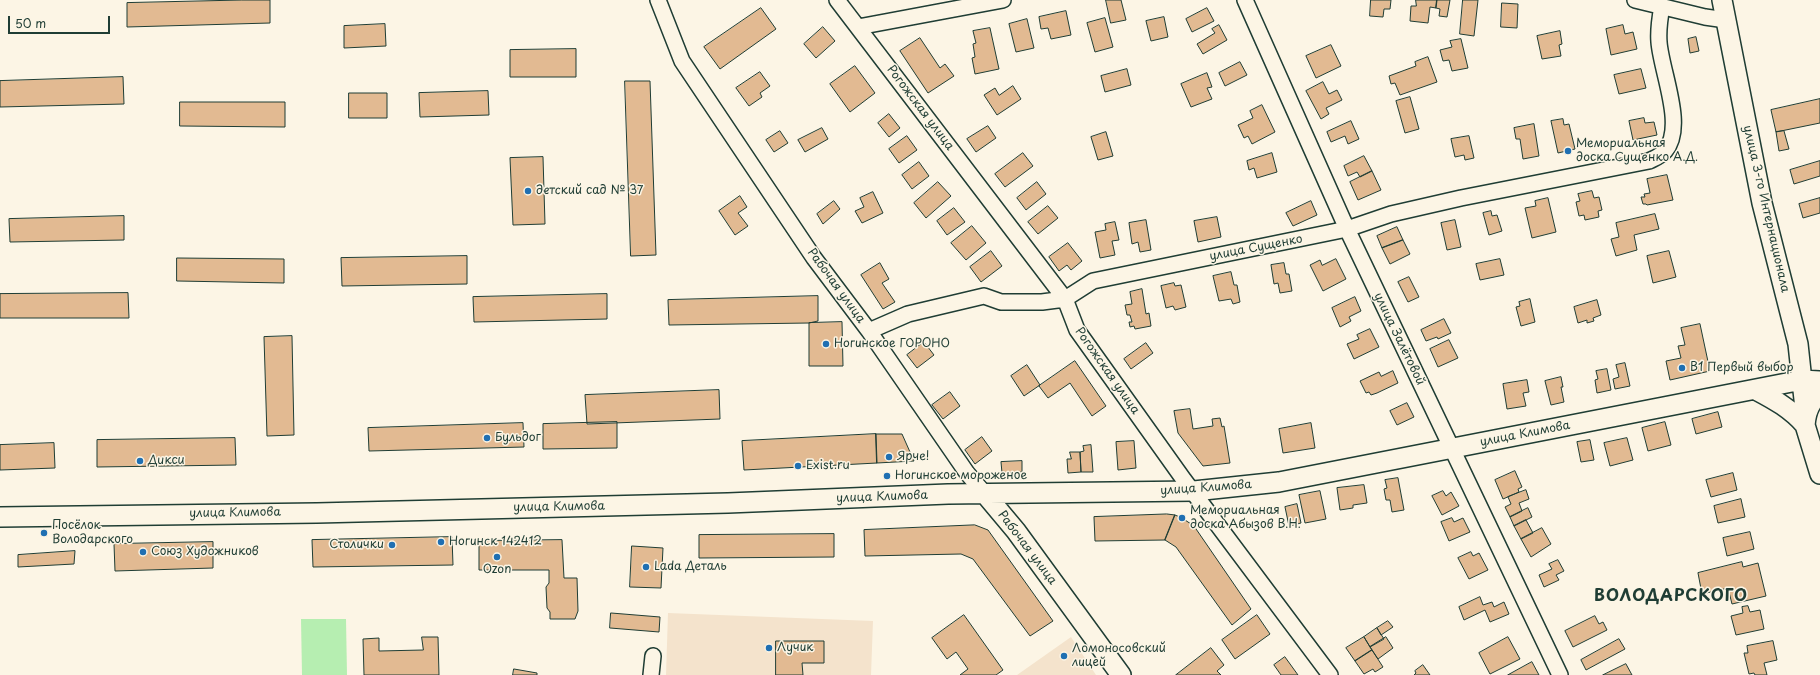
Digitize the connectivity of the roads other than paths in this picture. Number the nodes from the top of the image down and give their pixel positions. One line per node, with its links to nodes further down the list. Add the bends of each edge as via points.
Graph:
1 (658, 0): 12 (street, Рабочая улица, via 682,61 814,258)
2 (837, 0): 9 (street, Рогожская улица)
3 (1003, 0): 9 (street)
4 (1245, 0): 10 (street, улица Залётовой)
5 (1635, 0): 7 (street)
6 (1722, 0): 8 (main road, улица 3-го Интернационала)
7 (1662, 6): 8 (street); 10 (street, улица Сущенко, via 1659,42 1673,124 1671,139 1660,156 1650,161 1391,214)
8 (1726, 20): 13 (main road, улица 3-го Интернационала, via 1762,203 1798,344)
9 (858, 27): 11 (street, Рогожская улица)
10 (1347, 230): 11 (street, улица Сущенко, via 1093,281); 17 (street, улица Залётовой)
11 (1066, 299): 12 (street, улица Сущенко, via 1001,302 984,296 908,314); 19 (street, Рогожская улица, via 1077,330)
12 (869, 331): 20 (street, Рабочая улица, via 966,473)
13 (1814, 380): 14 (main road, улица Климова); 16 (main road, улица 3-го Интернационала)
14 (1756, 390): 16 (main road, via 1794,413); 17 (main road, улица Климова)
15 (1820, 394): 16 (main road, via 1810,405)
16 (1810, 434): 18 (main road, улица 3-го Интернационала)
17 (1452, 448): 19 (main road, улица Климова, via 1279,482); 26 (street, улица Залётовой)
18 (1820, 474)
19 (1194, 491): 20 (main road, улица Климова); 25 (street, Рогожская улица)
20 (985, 494): 21 (main road, улица Климова, via 720,503); 24 (main road, Рабочая улица, via 1016,531)
21 (0, 517)
22 (653, 656): 23 (street)
23 (651, 675)
24 (1121, 675)
25 (1330, 675)
26 (1560, 675)

